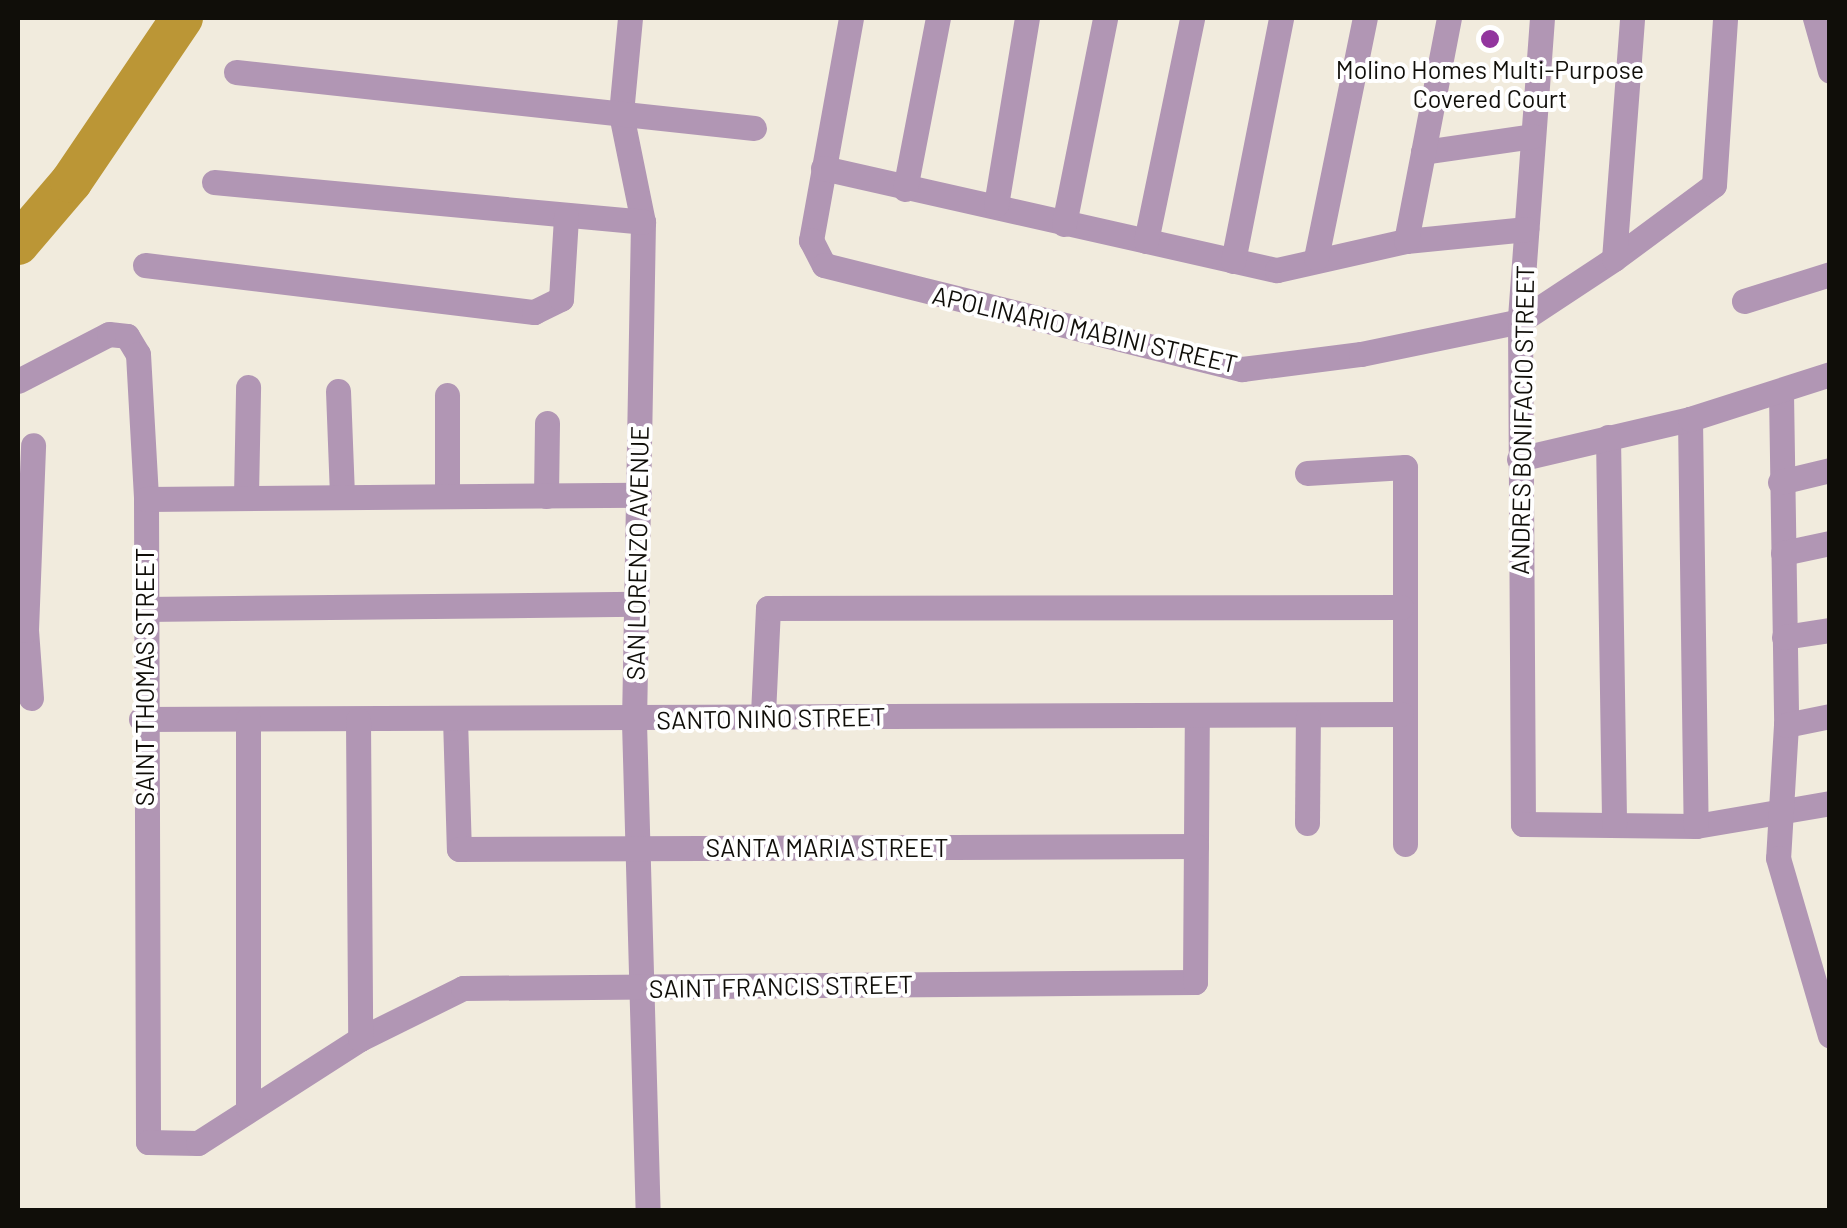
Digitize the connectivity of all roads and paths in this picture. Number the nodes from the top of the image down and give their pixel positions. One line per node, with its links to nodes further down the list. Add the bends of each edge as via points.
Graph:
1 (630, 18): 16 (street, SAN LORENZO AVENUE)
2 (851, 18): 20 (street, APOLINARIO MABINI STREET)
3 (938, 18): 22 (street)
4 (1027, 18): 23 (street)
5 (1105, 18): 26 (street)
6 (1192, 18): 28 (street)
7 (1281, 18): 32 (street)
8 (1365, 18): 30 (street)
9 (1449, 18): 19 (street)
10 (1542, 18): 18 (street, ANDRES BONIFACIO STREET)
11 (1632, 18): 31 (street)
12 (1724, 18): 31 (street, APOLINARIO MABINI STREET, via 1714,185)
13 (1814, 18): 14 (street)
14 (1830, 71)
15 (236, 72): 16 (street)
16 (621, 114): 17 (street); 25 (street, SAN LORENZO AVENUE)
17 (754, 128)
18 (1533, 136): 19 (street); 27 (street, ANDRES BONIFACIO STREET)
19 (1423, 152): 29 (street)
20 (823, 168): 22 (street); 36 (street, APOLINARIO MABINI STREET, via 811,240 824,264 1152,349 1242,368 1361,354)
21 (214, 182): 24 (street)
22 (905, 189): 23 (street)
23 (996, 205): 26 (street)
24 (566, 216): 25 (street); 33 (street, via 561,298 534,312)
25 (644, 222): 51 (street, SAN LORENZO AVENUE)
26 (1064, 224): 28 (street)
27 (1526, 229): 29 (street); 36 (street, ANDRES BONIFACIO STREET)
28 (1146, 241): 32 (street)
29 (1406, 241): 30 (street)
30 (1316, 258): 32 (street, via 1277,270)
31 (1614, 259): 36 (street, APOLINARIO MABINI STREET)
32 (1232, 261)
33 (145, 265)
34 (1830, 274): 35 (street)
35 (1744, 302)
36 (1520, 321): 47 (street, ANDRES BONIFACIO STREET)
37 (1830, 374): 41 (street)
38 (18, 381): 56 (street, SAINT THOMAS STREET, via 109,334 127,336 138,354)
39 (248, 387): 52 (street)
40 (338, 391): 53 (street)
41 (1780, 392): 43 (street); 50 (street)
42 (447, 395): 54 (street)
43 (1690, 419): 45 (street); 81 (street)
44 (547, 423): 55 (street)
45 (1608, 437): 47 (street); 80 (street)
46 (33, 445): 62 (street)
47 (1519, 460): 80 (street, ANDRES BONIFACIO STREET, via 1523,824)
48 (1830, 470): 50 (street)
49 (1307, 473): 60 (street, via 1405,466)
50 (1780, 482): 58 (street)
51 (638, 495): 55 (street); 59 (street, SAN LORENZO AVENUE)
52 (246, 496): 53 (street); 56 (street)
53 (342, 496): 54 (street)
54 (446, 496): 55 (street)
55 (546, 496)
56 (146, 499): 61 (street, SAINT THOMAS STREET)
57 (1830, 543): 58 (street)
58 (1783, 553): 64 (street)
59 (637, 604): 61 (street); 75 (street, SAN LORENZO AVENUE)
60 (1401, 607): 66 (street, via 768,608); 67 (street)
61 (144, 609): 73 (street, SAINT THOMAS STREET)
62 (22, 629): 65 (street)
63 (1830, 630): 64 (street)
64 (1784, 637): 76 (street)
65 (31, 698)
66 (763, 714): 72 (street, SANTO NIÑO STREET); 75 (street, SANTO NIÑO STREET)
67 (1401, 714): 69 (street, SANTO NIÑO STREET); 82 (street)
68 (1830, 716): 76 (street)
69 (1308, 717): 72 (street, SANTO NIÑO STREET); 79 (street)
70 (455, 718): 74 (street, SANTO NIÑO STREET); 75 (street, SANTO NIÑO STREET); 84 (street, SANTA MARIA STREET, via 459,849)
71 (248, 719): 73 (street, SANTO NIÑO STREET); 74 (street, SANTO NIÑO STREET); 88 (street)
72 (1197, 719): 83 (street, SAINT FRANCIS STREET)
73 (142, 720): 89 (street, SAINT THOMAS STREET)
74 (358, 720): 87 (street)
75 (634, 722): 84 (street, SAN LORENZO AVENUE)
76 (1786, 725): 78 (street)
77 (1830, 803): 78 (street)
78 (1784, 812): 81 (street); 86 (street, via 1778,858)
79 (1307, 823)
80 (1614, 824): 81 (street)
81 (1696, 826)
82 (1405, 844)
83 (1196, 846): 84 (street, SANTA MARIA STREET); 85 (street, SAINT FRANCIS STREET, via 1195,982)
84 (640, 848): 85 (street, SAN LORENZO AVENUE)
85 (643, 988): 87 (street, SAINT FRANCIS STREET, via 464,988); 90 (street, SAN LORENZO AVENUE)
86 (1830, 1036)
87 (360, 1039): 88 (street, SAINT FRANCIS STREET)
88 (248, 1107): 89 (street, SAINT FRANCIS STREET, via 198,1143)
89 (148, 1142)
90 (648, 1210)

